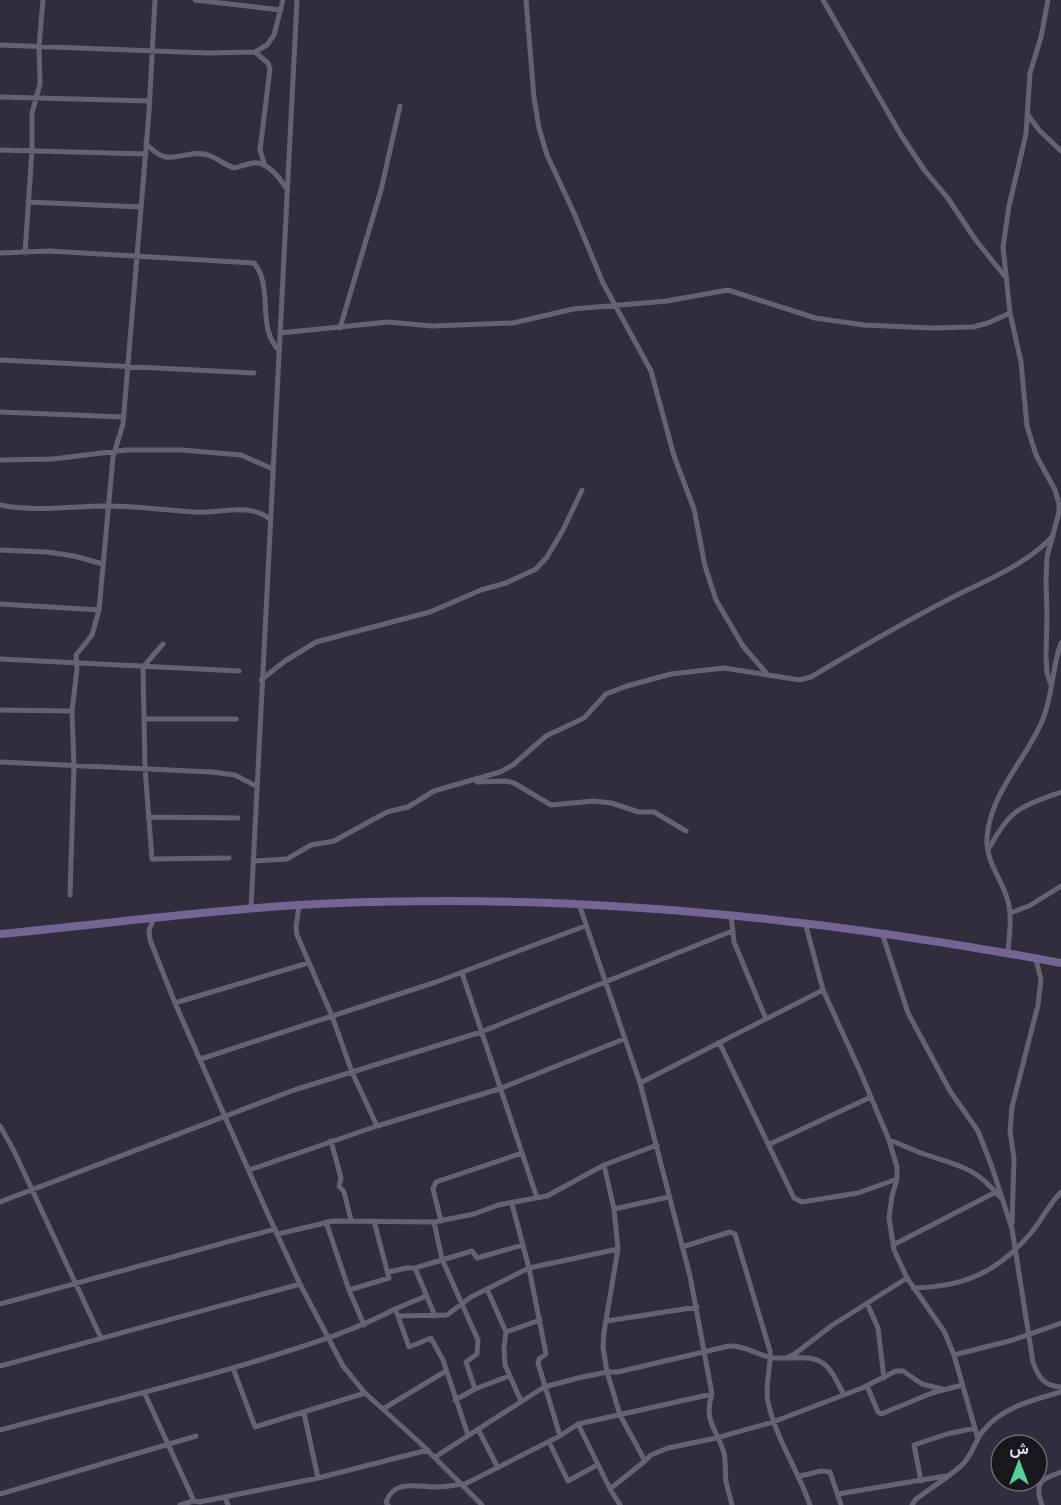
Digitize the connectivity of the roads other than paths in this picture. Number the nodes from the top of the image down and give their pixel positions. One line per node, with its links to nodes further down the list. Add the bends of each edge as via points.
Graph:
1 (43, 0): 11 (street)
2 (155, 0): 12 (street)
3 (195, 0): 9 (street)
4 (283, 0): 9 (street)
5 (297, 0): 25 (street)
6 (526, 0): 32 (street, via 534,98 544,146)
7 (823, 0): 31 (street, via 901,135)
8 (1048, 0): 18 (street, via 1030,73)
9 (281, 10): 13 (street, via 274,35)
10 (0, 45): 11 (street)
11 (39, 46): 12 (street); 15 (street)
12 (152, 50): 13 (street); 16 (street)
13 (255, 52): 24 (street, via 270,69 260,150)
14 (0, 97): 15 (street)
15 (37, 98): 16 (street); 21 (street, via 32,112)
16 (149, 101): 19 (street)
17 (400, 106): 34 (street, via 381,190)
18 (1027, 114): 22 (street); 31 (street, via 1003,238)
19 (146, 143): 23 (street); 24 (street, via 165,158 203,154 231,168 256,163)
20 (0, 150): 21 (street)
21 (32, 150): 23 (street); 26 (street)
22 (1061, 151)
23 (146, 154): 27 (street)
24 (266, 166): 25 (street)
25 (287, 189): 35 (street)
26 (28, 202): 27 (street); 29 (street)
27 (141, 207): 30 (street)
28 (0, 253): 29 (street)
29 (25, 253): 30 (street)
30 (136, 257): 36 (street, via 254,263 261,276 269,331); 38 (street)
31 (1008, 280): 33 (street)
32 (616, 307): 33 (street, via 728,291 815,318 864,325 973,327); 34 (street, via 573,309 513,323 432,326 388,322); 60 (street, via 655,382 674,456 694,509 716,600 743,646)
33 (1010, 313): 49 (street, via 1021,362 1027,426 1059,504)
34 (340, 328): 35 (street)
35 (280, 333): 36 (street)
36 (279, 350): 44 (street)
37 (0, 360): 38 (street)
38 (127, 368): 39 (street); 41 (street)
39 (254, 373)
40 (0, 412): 41 (street)
41 (124, 417): 42 (street)
42 (114, 451): 43 (street, via 53,459); 44 (street, via 236,454); 47 (street)
43 (0, 460)
44 (273, 469): 48 (street)
45 (582, 490): 61 (street, via 564,530 536,569 430,612 316,642)
46 (0, 505): 47 (street)
47 (108, 506): 48 (street, via 194,512 249,510); 51 (street)
48 (270, 519): 61 (street)
49 (1053, 536): 60 (street, via 1043,547 998,576 881,635 811,677 800,680); 62 (street, via 1046,580 1046,656)
50 (0, 550): 51 (street, via 47,552)
51 (103, 564): 53 (street)
52 (0, 604): 53 (street)
53 (99, 610): 57 (street, via 92,635 76,655)
54 (1061, 643): 62 (street)
55 (162, 644): 58 (street)
56 (0, 659): 57 (street)
57 (76, 663): 58 (street); 64 (street)
58 (144, 666): 59 (street); 65 (street)
59 (238, 671)
60 (768, 675): 70 (street, via 724,669 698,671 671,674 616,690 602,697 584,718 546,736 513,765)
61 (261, 680): 71 (street)
62 (1051, 685): 76 (street, via 1044,717 1032,743 998,797 987,838)
63 (0, 710): 64 (street)
64 (72, 711): 68 (street)
65 (144, 719): 66 (street); 69 (street)
66 (236, 719)
67 (0, 762): 68 (street)
68 (74, 766): 69 (street); 80 (street)
69 (145, 768): 71 (street, via 235,775); 73 (street)
70 (469, 782): 75 (street, via 514,783 551,805 594,801 654,812); 78 (street, via 434,791 408,807 387,812 334,841 311,845 287,859)
71 (256, 786): 78 (street)
72 (1061, 792): 76 (street, via 1011,814)
73 (148, 817): 74 (street); 77 (street, via 152,859)
74 (238, 818)
75 (686, 831)
76 (988, 851): 84 (street)
77 (229, 858)
78 (253, 861): 83 (street)
79 (1061, 886): 84 (street)
80 (69, 895)
81 (579, 904): 82 (street, via 447,901); 85 (street); 88 (street)
82 (300, 906): 83 (street); 94 (street, via 297,935)
83 (250, 908): 86 (street)
84 (1010, 913): 92 (street)
85 (731, 914): 87 (street); 89 (street)
86 (154, 918): 91 (street); 99 (street, via 150,940)
87 (805, 922): 90 (street); 98 (street)
88 (585, 926): 96 (street); 97 (street)
89 (732, 931): 97 (street); 101 (street)
90 (882, 933): 92 (street); 126 (street, via 908,1013 950,1091 978,1131)
91 (0, 934)
92 (1008, 953): 93 (street)
93 (1036, 958): 95 (street); 135 (street, via 1041,980 1038,1005 1012,1107)
94 (308, 963): 99 (street); 100 (street)
95 (1061, 963)
96 (462, 973): 100 (street); 102 (street)
97 (605, 981): 102 (street); 103 (street)
98 (823, 990): 101 (street); 109 (street)
99 (175, 1003): 105 (street)
100 (332, 1016): 105 (street); 106 (street)
101 (766, 1019): 104 (street)
102 (480, 1032): 106 (street); 108 (street)
103 (624, 1039): 107 (street); 108 (street)
104 (719, 1042): 107 (street); 115 (street)
105 (201, 1059): 110 (street)
106 (352, 1072): 110 (street); 112 (street)
107 (640, 1083): 116 (street)
108 (500, 1089): 112 (street); 117 (street)
109 (871, 1097): 113 (street); 115 (street)
110 (226, 1116): 119 (street); 121 (street)
111 (0, 1126): 121 (street)
112 (377, 1126): 114 (street)
113 (889, 1140): 120 (street); 122 (street, via 958,1164 987,1181)
114 (331, 1141): 119 (street); 130 (street, via 341,1178 339,1186)
115 (770, 1144): 120 (street, via 794,1198 802,1202 858,1193)
116 (657, 1145): 118 (street); 124 (street)
117 (522, 1152): 125 (street); 132 (street, via 436,1182 433,1189)
118 (604, 1165): 125 (street); 129 (street)
119 (249, 1170): 136 (street)
120 (897, 1179): 138 (street, via 889,1218)
121 (32, 1190): 127 (street); 147 (street)
122 (996, 1192): 126 (street); 138 (street)
123 (1061, 1192): 141 (street)
124 (669, 1197): 129 (street); 139 (street)
125 (537, 1198): 128 (street)
126 (1002, 1198): 135 (street)
127 (0, 1202)
128 (512, 1204): 132 (street); 137 (street)
129 (614, 1209): 140 (street)
130 (351, 1220): 131 (street); 133 (street)
131 (374, 1221): 134 (street); 145 (street)
132 (441, 1221): 134 (street)
133 (326, 1222): 136 (street); 151 (street)
134 (434, 1222): 142 (street)
135 (1012, 1229): 141 (street)
136 (276, 1231): 147 (street); 148 (street)
137 (523, 1245): 142 (street, via 477,1258 472,1251); 144 (street)
138 (893, 1245): 146 (street)
139 (682, 1247): 156 (street); 170 (street, via 734,1233)
140 (618, 1249): 144 (street); 161 (street)
141 (1014, 1250): 149 (street, via 993,1269 971,1279 934,1288); 165 (street)
142 (441, 1259): 143 (street); 155 (street)
143 (415, 1268): 145 (street); 152 (street)
144 (530, 1268): 150 (street); 160 (street)
145 (388, 1272): 151 (street, via 388,1278)
146 (907, 1278): 149 (street); 153 (street)
147 (75, 1283): 154 (street); 166 (street)
148 (300, 1284): 166 (street); 167 (street)
149 (913, 1288): 169 (street, via 944,1331)
150 (487, 1289): 155 (street); 164 (street)
151 (349, 1290): 163 (street)
152 (426, 1296): 157 (street); 159 (street)
153 (867, 1303): 171 (street); 177 (street, via 878,1328)
154 (0, 1304)
155 (462, 1305): 159 (street, via 447,1315); 182 (street, via 479,1342 476,1356 466,1362)
156 (696, 1306): 161 (street); 168 (street)
157 (395, 1310): 158 (street); 163 (street)
158 (398, 1316): 159 (street); 174 (street, via 408,1346 431,1338)
159 (435, 1316)
160 (540, 1320): 164 (street); 180 (street, via 546,1354 538,1363)
161 (607, 1321): 175 (street, via 603,1340)
162 (1061, 1323): 165 (street)
163 (364, 1325): 167 (street)
164 (506, 1332): 176 (street, via 504,1356)
165 (1029, 1335): 169 (street); 181 (street, via 1038,1375 1049,1386)
166 (101, 1338): 172 (street)
167 (329, 1338): 173 (street); 185 (street, via 343,1366)
168 (705, 1351): 170 (street, via 741,1346); 175 (street); 187 (street)
169 (954, 1355): 178 (street)
170 (771, 1357): 171 (street); 194 (street, via 767,1390)
171 (785, 1358): 188 (street, via 822,1362)
172 (0, 1366)
173 (233, 1368): 186 (street); 192 (street, via 255,1427)
174 (446, 1371): 189 (street); 191 (street)
175 (607, 1372): 180 (street); 193 (street)
176 (509, 1376): 182 (street); 190 (street)
177 (884, 1378): 179 (street); 183 (street, via 903,1371 921,1384)
178 (962, 1385): 183 (street); 196 (street)
179 (867, 1386): 183 (street, via 881,1414); 188 (street)
180 (544, 1387): 190 (street); 201 (street)
181 (1061, 1387)
182 (475, 1389): 189 (street)
183 (942, 1389)
184 (1061, 1392): 203 (street, via 1005,1412)
185 (366, 1393): 191 (street); 192 (street)
186 (145, 1394): 198 (street); 205 (street)
187 (712, 1394): 193 (street); 202 (street, via 709,1414)
188 (844, 1395): 194 (street)
189 (455, 1400): 199 (street)
190 (521, 1401): 197 (street)
191 (383, 1409): 206 (street)
192 (304, 1413): 214 (street)
193 (620, 1415): 195 (street); 208 (street)
194 (773, 1422): 202 (street); 213 (street)
195 (578, 1424): 201 (street); 209 (street)
196 (975, 1428): 203 (street); 215 (street, via 914,1445)
197 (478, 1429): 199 (street); 210 (street)
198 (0, 1430)
199 (468, 1435): 207 (street)
200 (196, 1436): 205 (street)
201 (560, 1436): 204 (street)
202 (716, 1438): 208 (street, via 668,1448); 227 (street, via 723,1451)
203 (978, 1439): 212 (street, via 973,1451)
204 (549, 1442): 209 (street, via 568,1481); 210 (street)
205 (169, 1444): 218 (street); 221 (street)
206 (428, 1450): 207 (street); 214 (street)
207 (435, 1457): 216 (street)
208 (645, 1461): 217 (street)
209 (597, 1465): 217 (street)
210 (498, 1468): 216 (street)
211 (1061, 1472): 231 (street, via 1038,1486)
212 (949, 1475): 215 (street); 230 (street)
213 (800, 1476): 219 (street, via 828,1471); 228 (street)
214 (318, 1478): 220 (street)
215 (921, 1481): 219 (street)
216 (462, 1484): 224 (street, via 399,1487 388,1496); 225 (street)
217 (610, 1490): 226 (street)
218 (0, 1494)
219 (838, 1494): 229 (street)
220 (225, 1497): 221 (street); 223 (street)
221 (194, 1501): 222 (street)
222 (180, 1505)
223 (228, 1505)
224 (388, 1505)
225 (482, 1505)
226 (620, 1505)
227 (732, 1505)
228 (810, 1505)
229 (841, 1505)
230 (912, 1505)
231 (1042, 1505)

